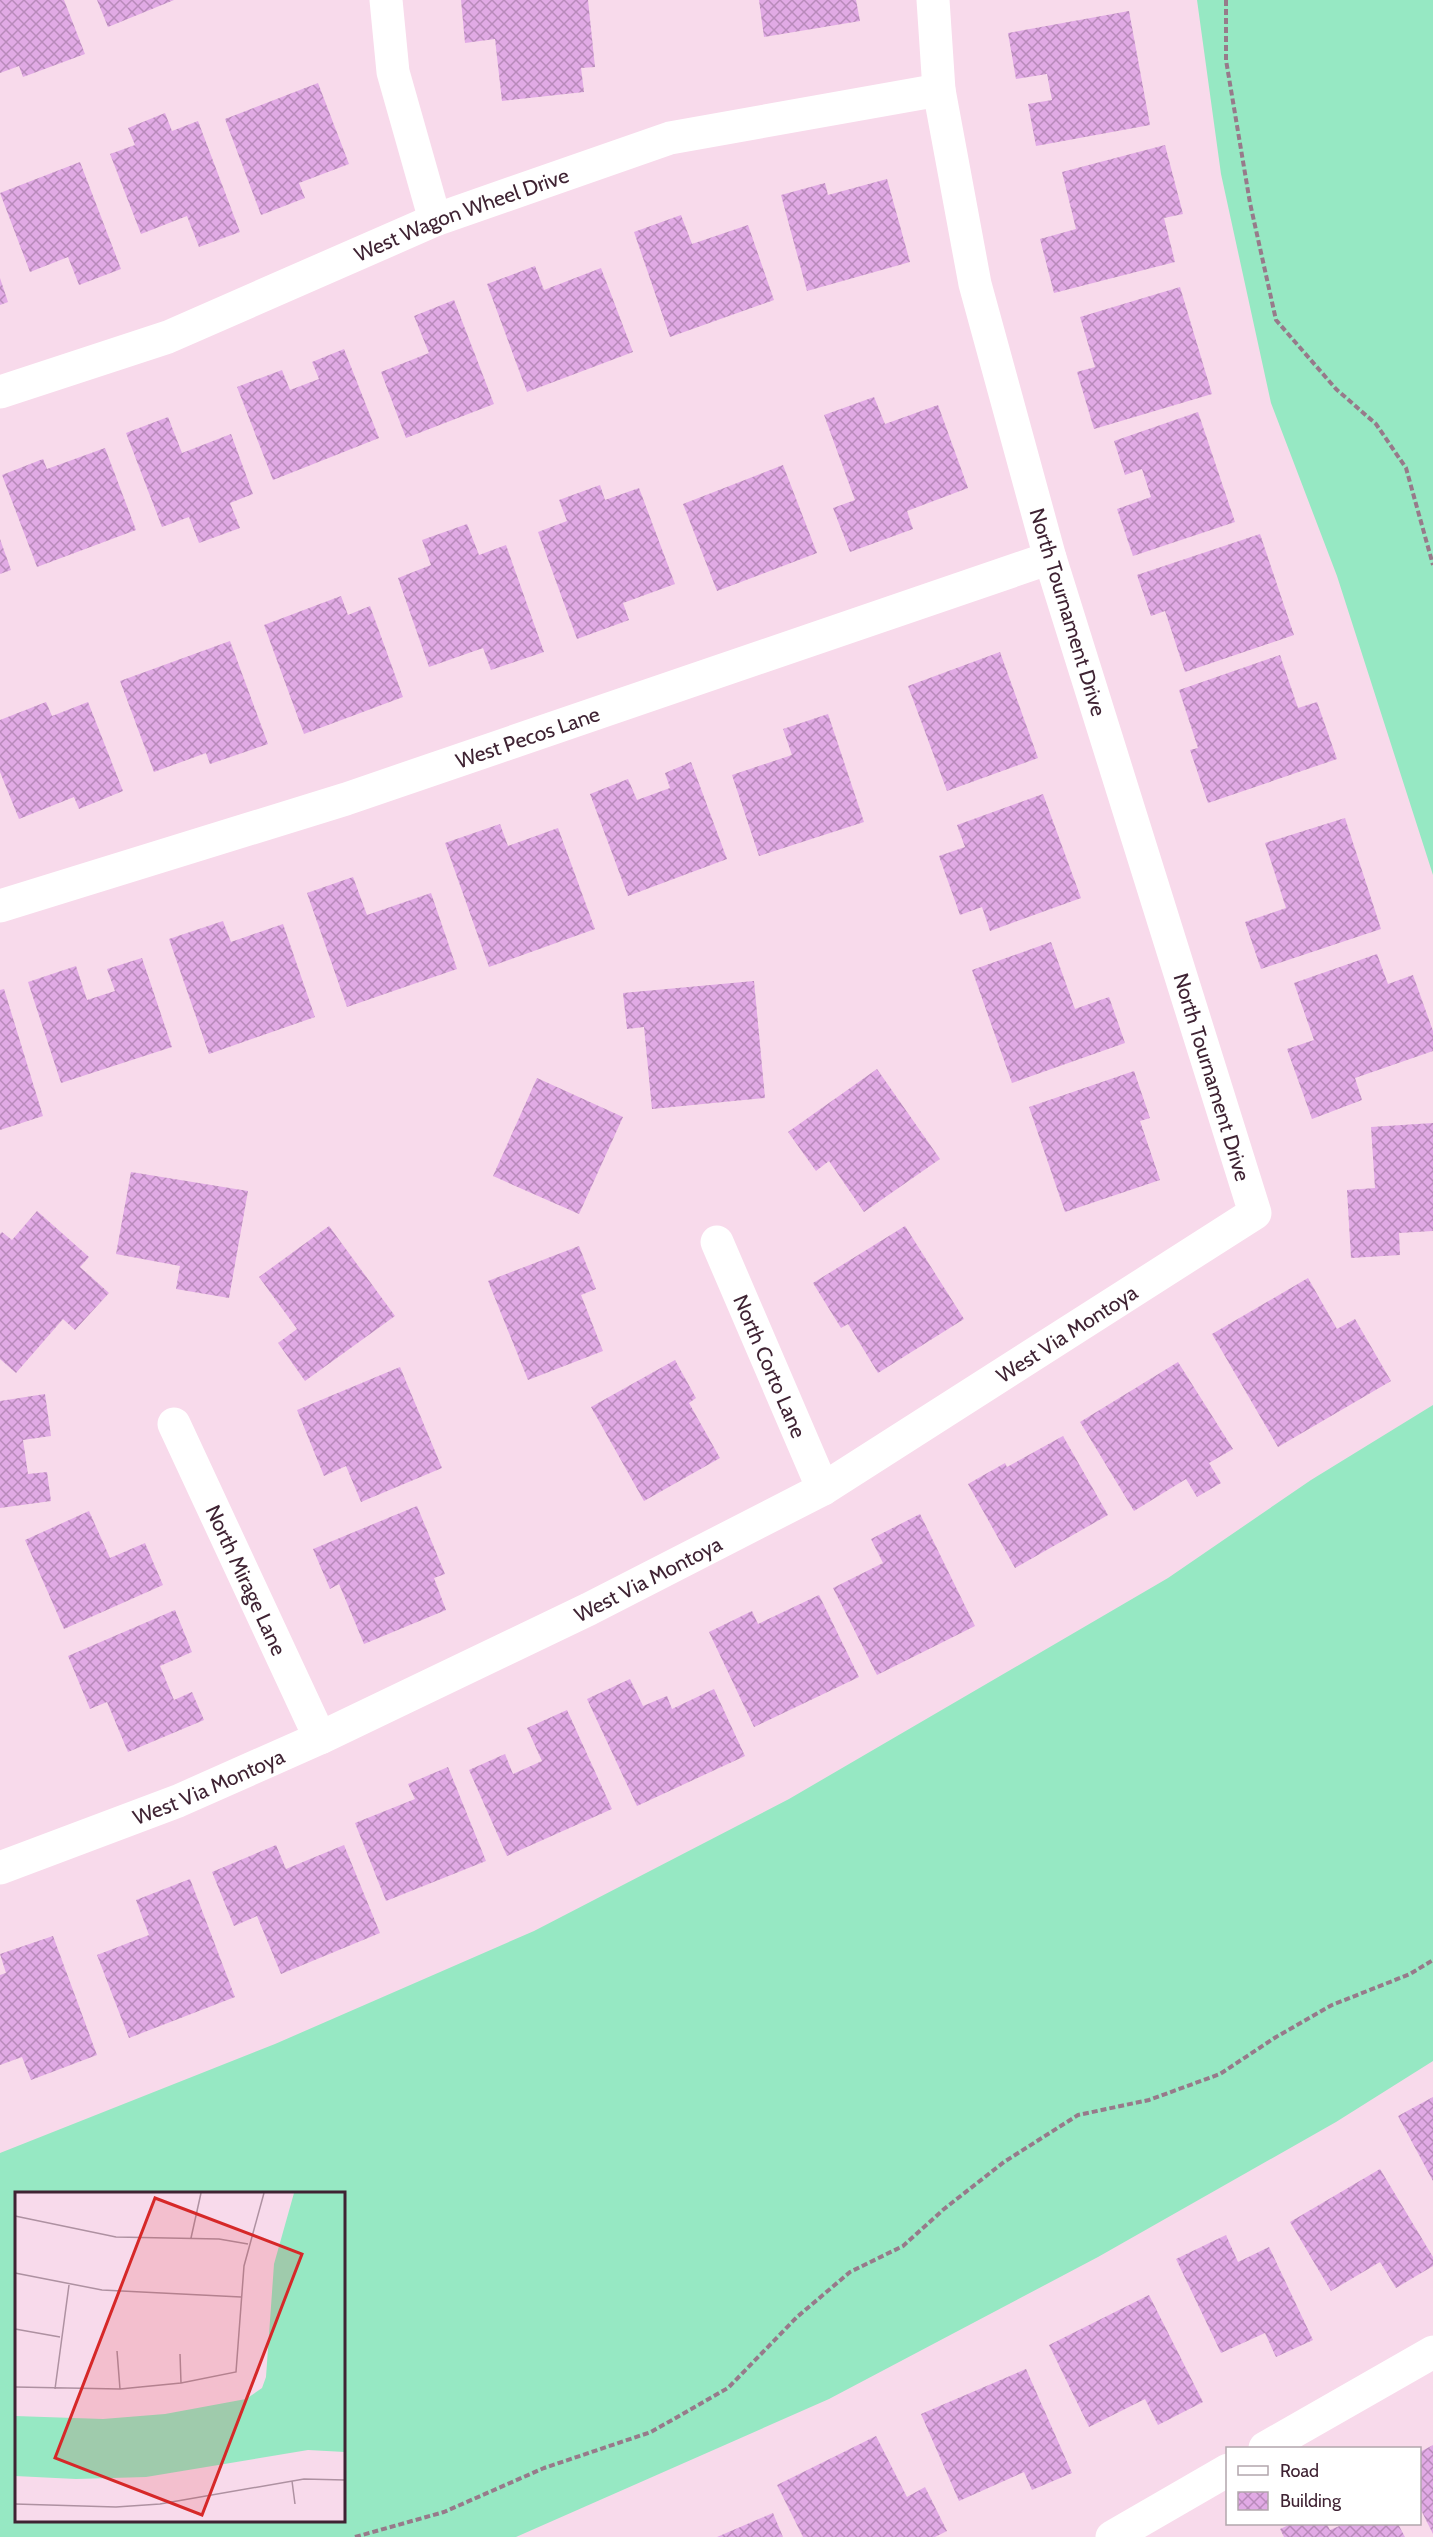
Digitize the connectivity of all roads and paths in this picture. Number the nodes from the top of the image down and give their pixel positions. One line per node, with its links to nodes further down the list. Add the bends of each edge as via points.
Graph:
1 (386, 0): 5 (street, via 393,72)
2 (933, 0): 4 (street, North Tournament Drive)
3 (1226, 0): 8 (path, via 1226,60 1250,203 1276,320 1336,389 1376,424 1406,468)
4 (939, 90): 5 (street, West Wagon Wheel Drive, via 670,138); 7 (street, North Tournament Drive, via 975,284)
5 (435, 220): 6 (street, West Wagon Wheel Drive, via 168,337)
6 (0, 392)
7 (1050, 558): 9 (street, West Pecos Lane, via 346,799); 10 (street, North Tournament Drive)
8 (1433, 565)
9 (0, 906)
10 (1255, 1213): 13 (street, West Via Montoya)
11 (717, 1242): 13 (street, North Corto Lane)
12 (174, 1424): 14 (street, North Mirage Lane)
13 (824, 1489): 14 (street, West Via Montoya, via 589,1609)
14 (320, 1738): 15 (street, West Via Montoya, via 178,1801)
15 (0, 1868)
16 (1433, 1960): 20 (path, via 1410,1974 1332,2005 1220,2074 1149,2100 1078,2115 1004,2162 903,2246 850,2272 797,2317 728,2388 651,2432 544,2468 444,2512)
17 (1433, 2352): 18 (street)
18 (1268, 2447)
19 (1226, 2471): 21 (street)
20 (356, 2537)
21 (1112, 2537)

